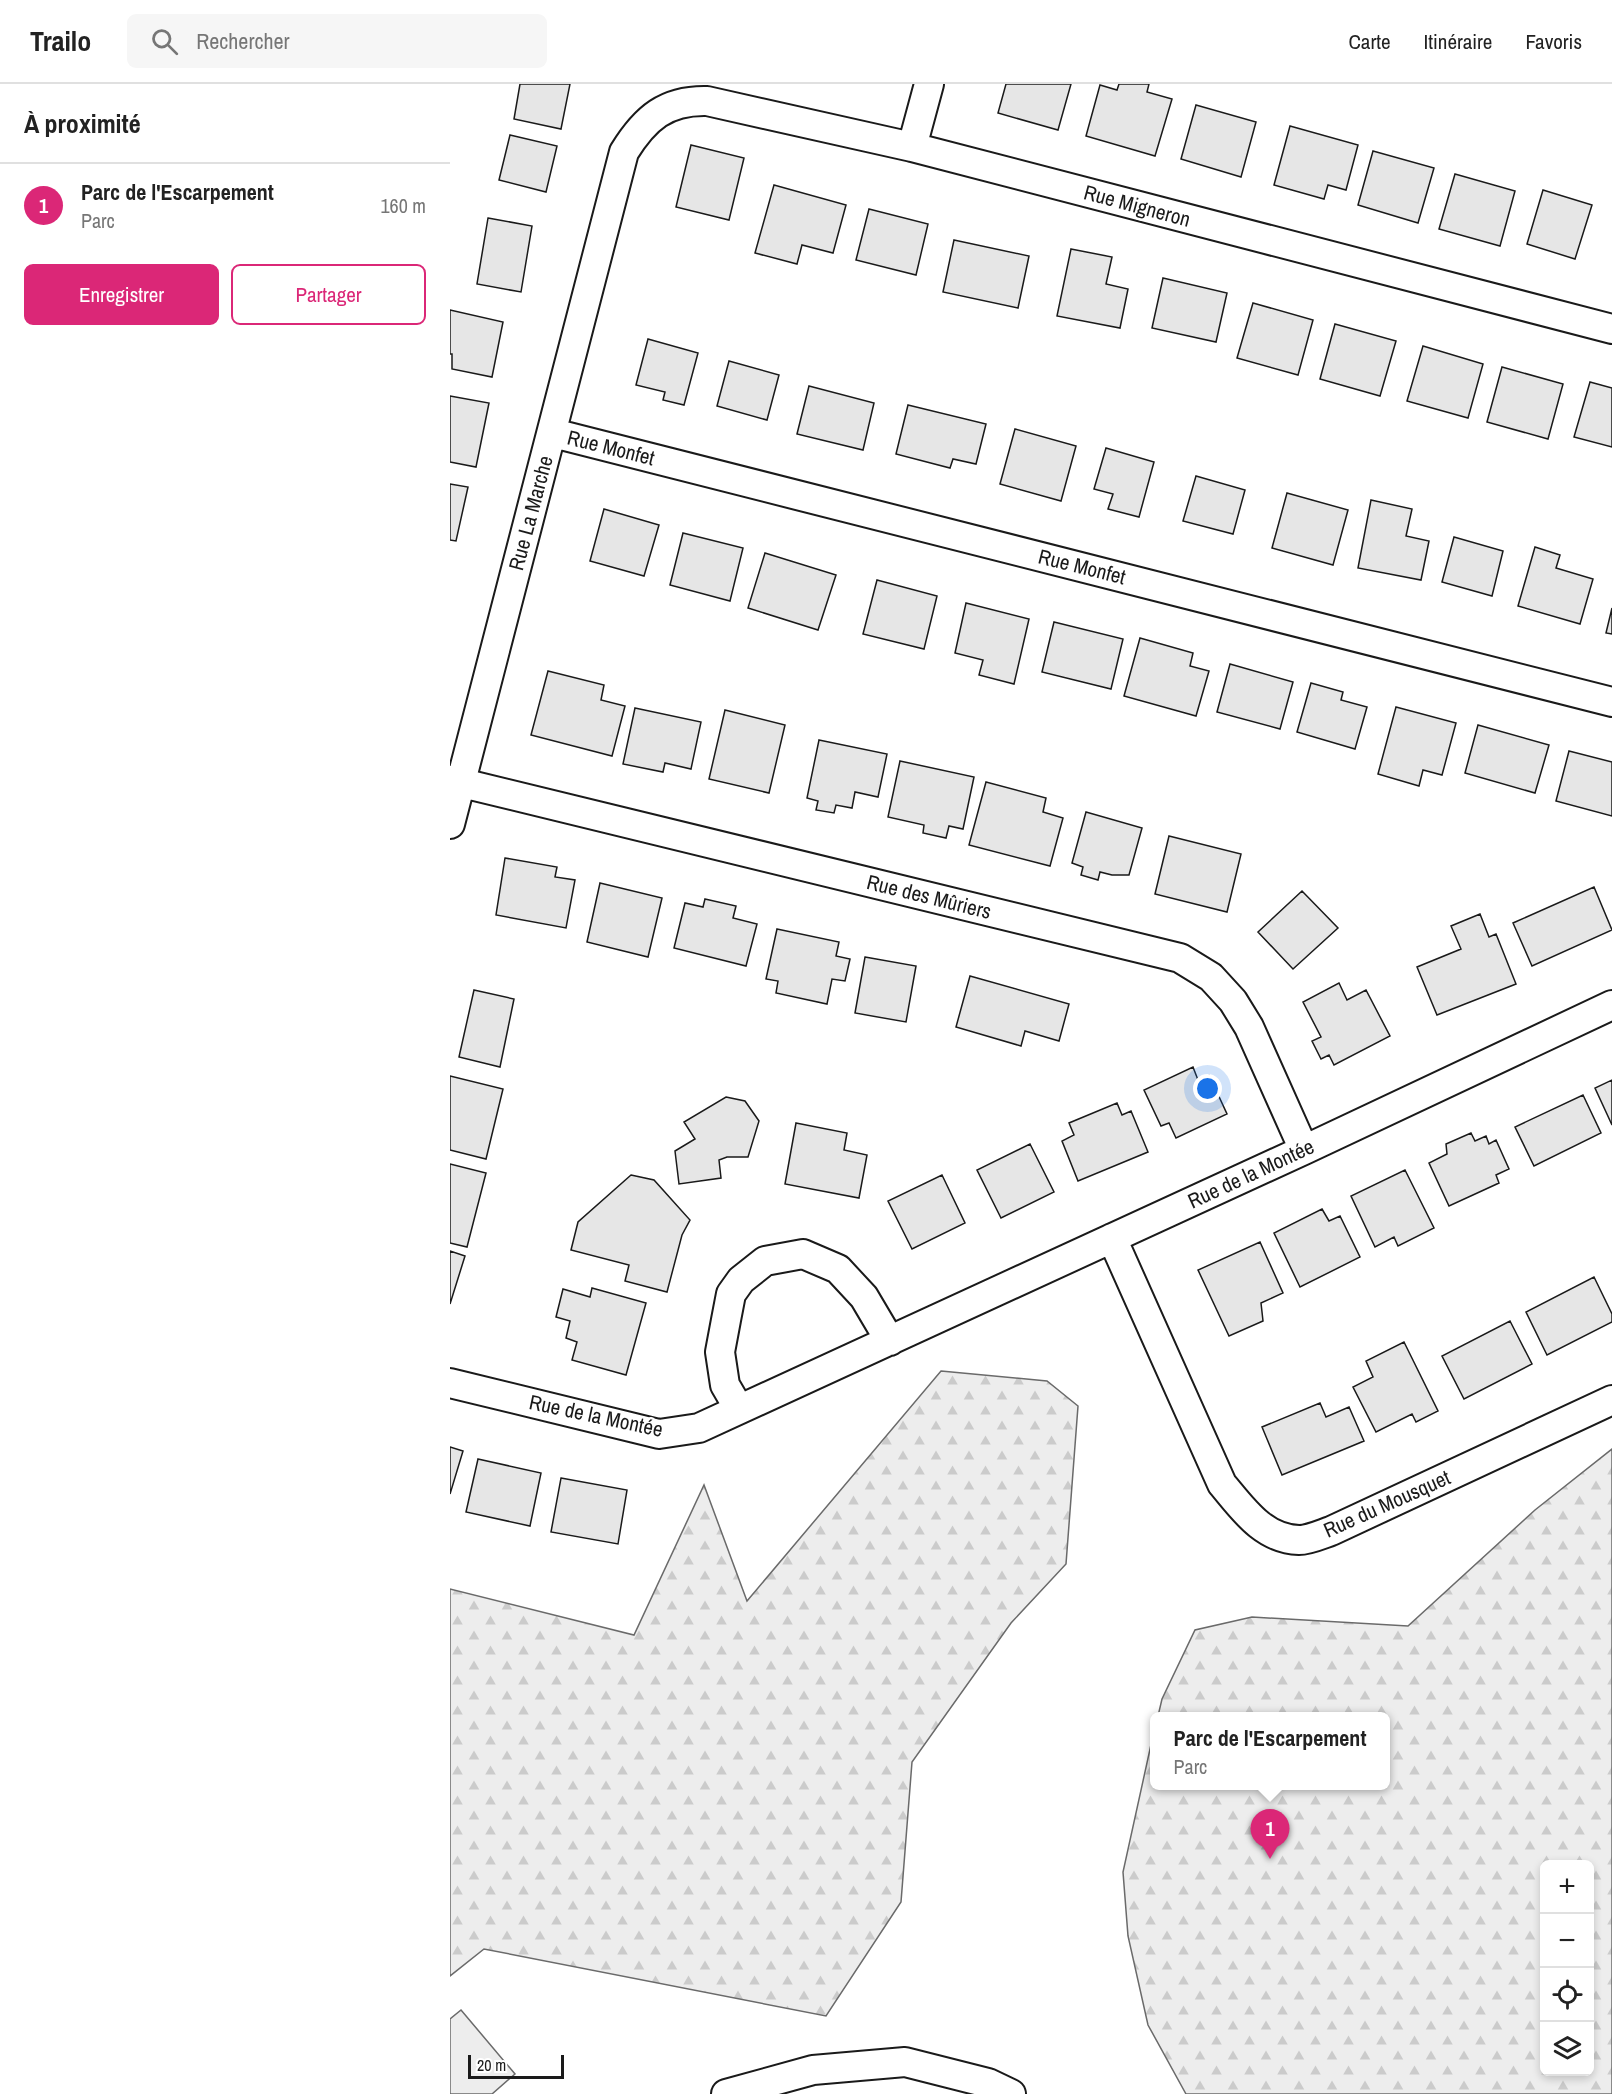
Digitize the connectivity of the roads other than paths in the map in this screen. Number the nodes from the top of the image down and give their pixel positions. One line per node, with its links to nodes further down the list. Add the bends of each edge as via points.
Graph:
1 (929, 84): 3 (street)
2 (662, 110): 3 (street, Rue Migneron, via 687,100 707,101); 5 (street, Rue La Marche, via 637,131 624,152)
3 (912, 147): 4 (street, Rue Migneron)
4 (1612, 329)
5 (552, 433): 6 (street, Rue Monfet); 7 (street, Rue La Marche)
6 (1612, 702)
7 (455, 781): 8 (street, Rue La Marche); 10 (street, Rue des Mûriers, via 1180,958 1211,977 1233,1001 1249,1027)
8 (450, 824)
9 (1612, 1005): 10 (street, Rue de la Montée)
10 (1304, 1150): 11 (street, Rue de la Montée)
11 (1112, 1238): 12 (street, Rue de la Montée); 14 (street, Rue du Mousquet, via 1222,1484 1247,1514 1273,1536 1301,1540 1331,1531)
12 (890, 1341): 15 (street, Rue de la Montée); 15 (street, via 864,1297 838,1269 803,1254 765,1261 741,1280 731,1294 720,1352 724,1385)
13 (450, 1383): 15 (street, Rue de la Montée, via 659,1434 699,1428)
14 (1612, 1401)
15 (739, 1409)
16 (726, 2094): 17 (street, via 813,2070 905,2062 988,2083)
17 (1011, 2094)

